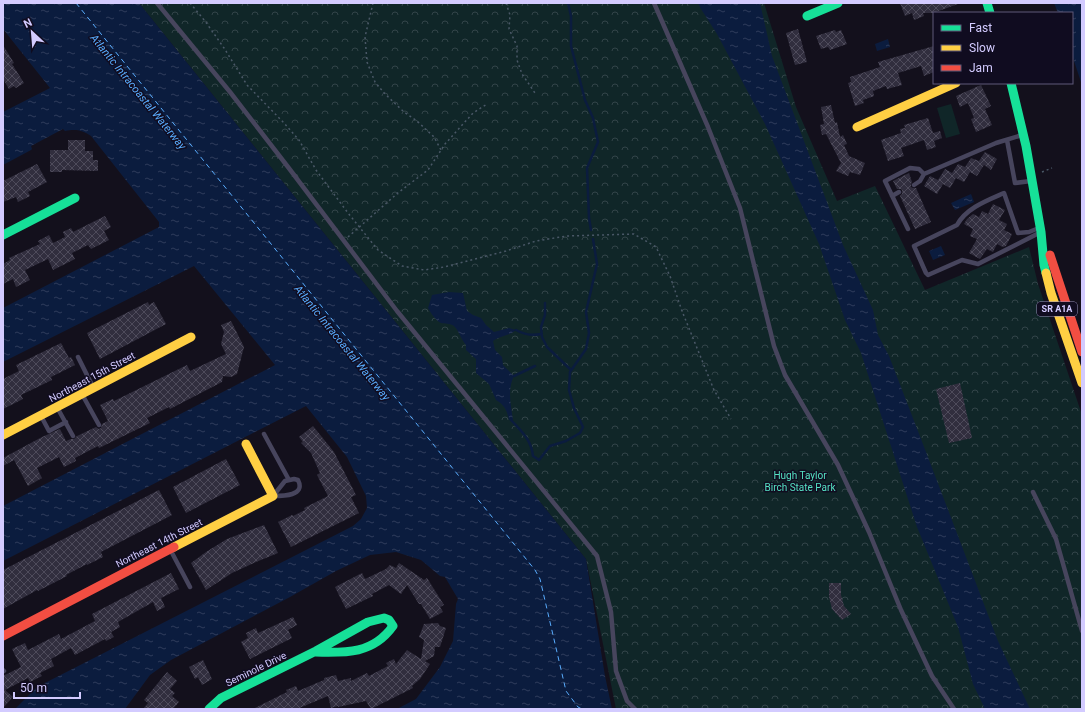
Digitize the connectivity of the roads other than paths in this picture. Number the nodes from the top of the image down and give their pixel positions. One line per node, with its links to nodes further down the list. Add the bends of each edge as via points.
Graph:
1 (157, 3): 42 (lane, via 230,92 397,311 597,556 611,612 616,671 627,701)
2 (654, 3): 43 (lane, via 740,208 774,346 785,375 838,465 932,676)
3 (838, 3): 4 (street)
4 (807, 16)
5 (954, 84): 7 (street)
6 (1011, 84): 8 (street, SR A1A)
7 (857, 127)
8 (1024, 134): 9 (lane); 11 (street, SR A1A)
9 (1007, 140): 10 (lane); 11 (lane, via 1015,183)
10 (924, 174): 12 (lane); 14 (lane, via 919,169 910,168 885,180)
11 (1032, 181): 17 (street, SR A1A)
12 (914, 185)
13 (899, 192): 14 (lane)
14 (892, 196): 16 (lane)
15 (75, 198): 18 (street)
16 (908, 229)
17 (1041, 230): 17 (lane, via 1018,233 1004,193 978,205 961,218 957,225 914,246 928,275 962,260 978,264); 20 (street, SR A1A); 22 (street, SR A1A, via 1044,265 1051,293)
18 (3, 235)
19 (191, 337): 23 (street, Northeast 15th Street)
20 (1082, 352)
21 (78, 357): 23 (lane)
22 (1082, 383)
23 (93, 388): 24 (street, Northeast 15th Street)
24 (82, 394): 25 (street, Northeast 15th Street); 28 (lane)
25 (57, 407): 26 (street, Northeast 15th Street); 27 (lane)
26 (41, 416): 27 (lane, via 49,431); 30 (street, Northeast 15th Street)
27 (66, 422): 31 (lane)
28 (99, 425)
29 (264, 434): 33 (lane)
30 (3, 435)
31 (73, 436)
32 (246, 444): 35 (street)
33 (289, 480): 35 (lane, via 280,486); 35 (lane, via 298,480 300,484 296,492 292,495)
34 (1033, 492): 38 (lane, via 1056,539)
35 (273, 496): 36 (street, Northeast 14th Street)
36 (170, 549): 37 (lane); 39 (street, Northeast 14th Street)
37 (190, 586)
38 (1082, 631)
39 (3, 636)
40 (315, 652): 40 (street, Seminole Drive, via 353,652 376,643 389,633 393,626 388,619 372,621); 41 (street, Seminole Drive, via 221,698)
41 (208, 709)
42 (635, 709)
43 (954, 709)

